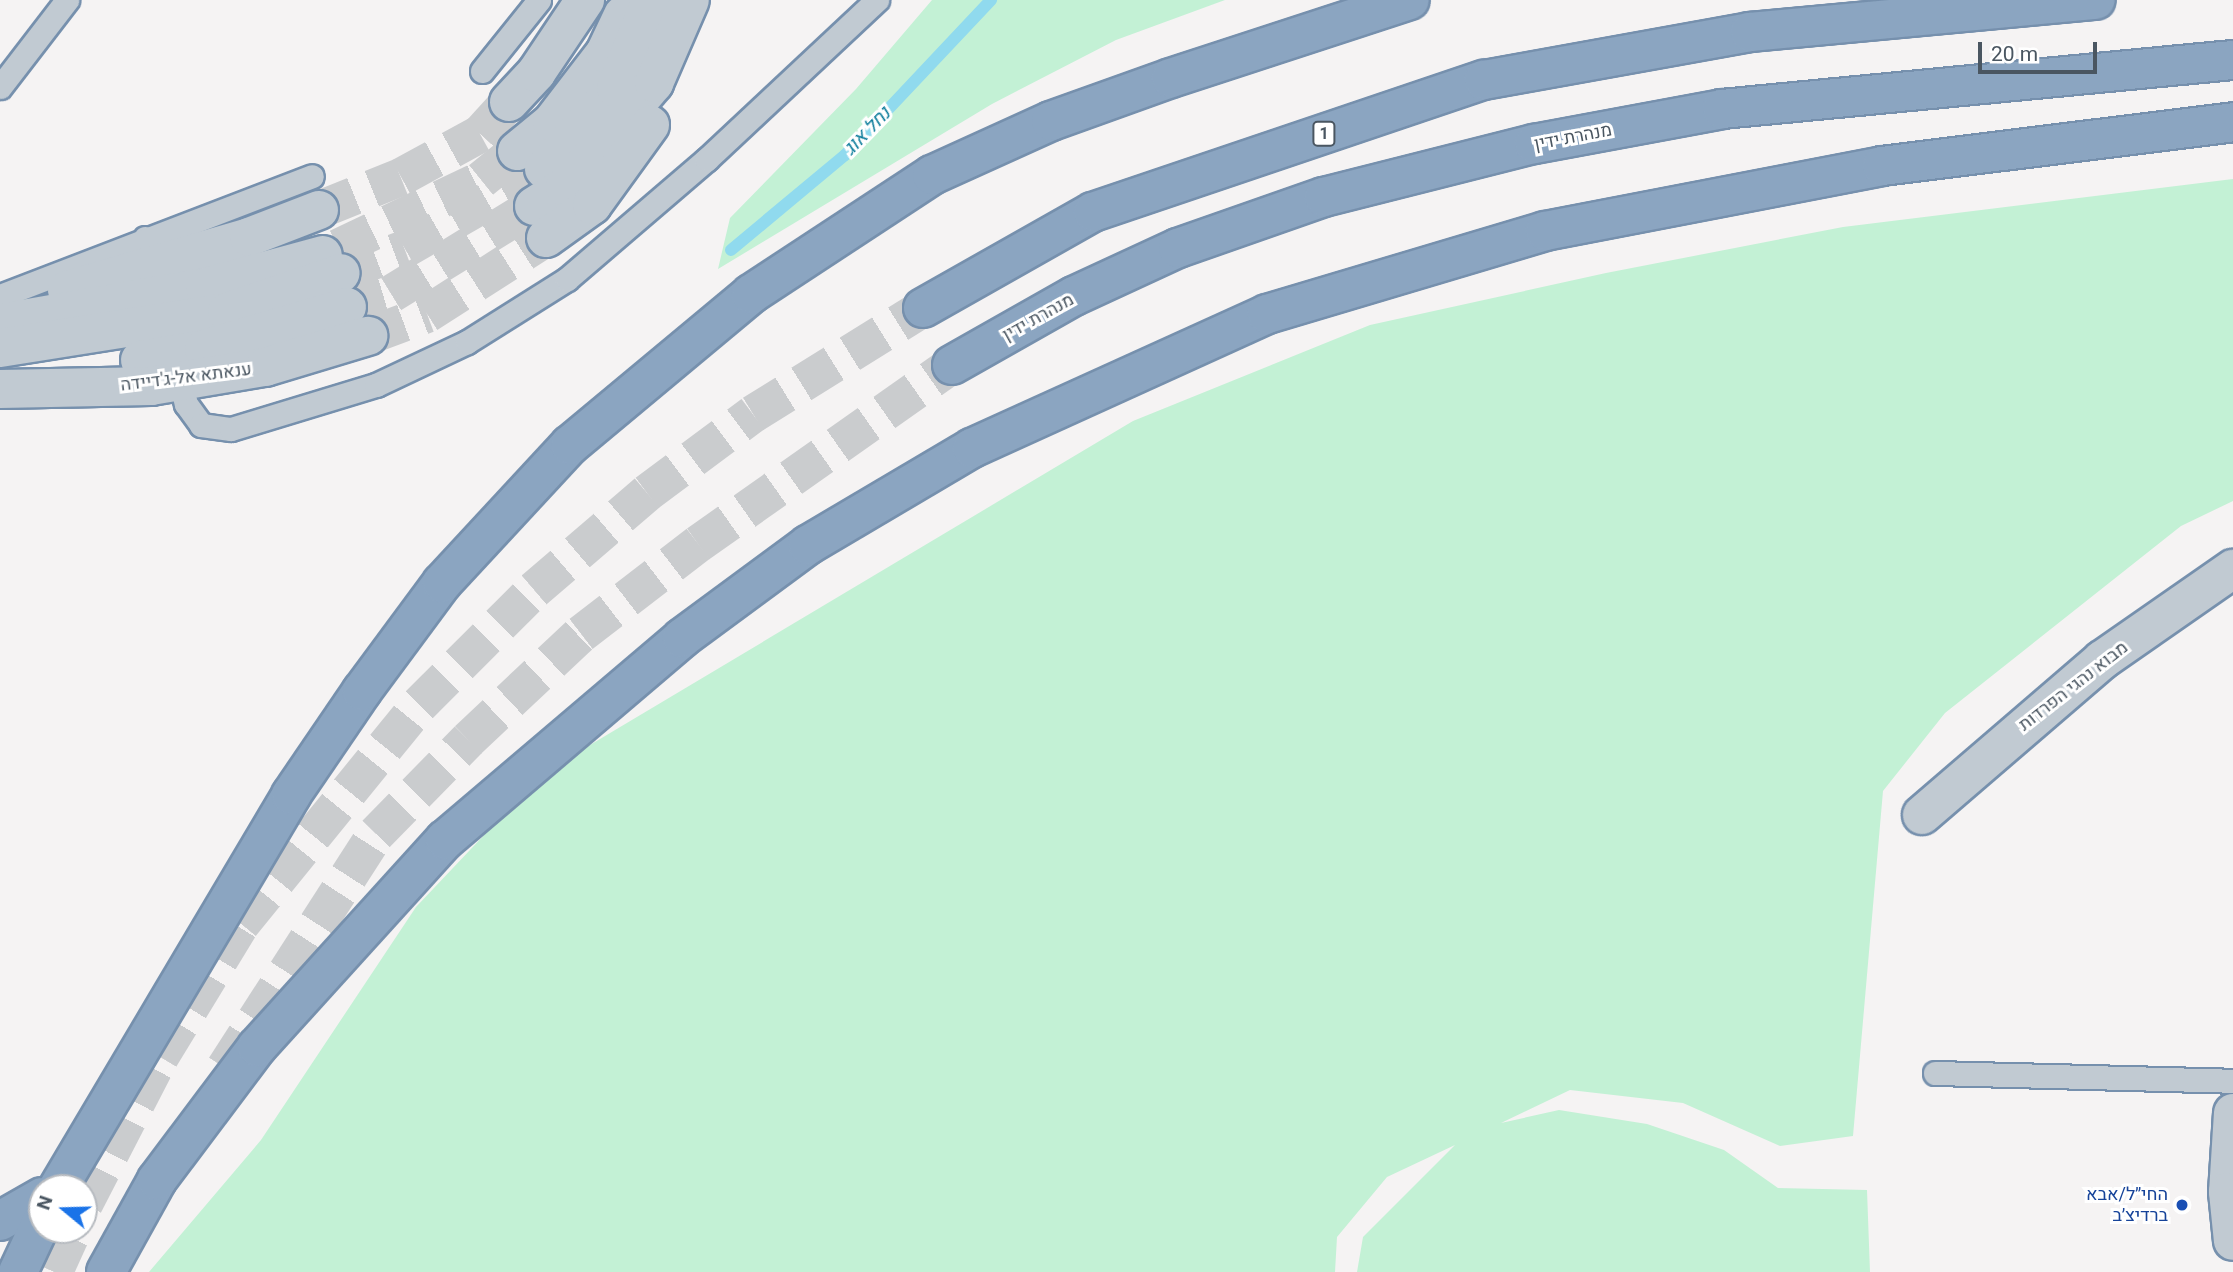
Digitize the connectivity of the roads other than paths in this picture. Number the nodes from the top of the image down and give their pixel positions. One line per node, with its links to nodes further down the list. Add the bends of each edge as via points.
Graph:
1 (67, 0): 12 (lane)
2 (538, 0): 11 (lane)
3 (585, 0): 13 (street, via 536,73)
4 (630, 0): 5 (street, via 605,53 552,122 530,160 617,88)
5 (651, 0)
6 (877, 0): 20 (lane, via 707,159 567,279 467,342 376,385 231,429 201,425 186,404)
7 (1410, 0): 30 (highway, via 1301,32 1087,108 932,175 751,294 570,445 442,583 362,691 291,795)
8 (2096, 0): 18 (highway, 1, via 1749,32 1484,80 1093,212)
9 (686, 11): 16 (street, via 653,121 592,205)
10 (2233, 60): 23 (highway, מנהרת ידין, via 1722,109 1534,144 1324,197 1178,248 1074,296)
11 (482, 71)
12 (0, 88)
13 (509, 102)
14 (2233, 122): 36 (highway, via 1882,166 1545,232 1267,314 972,448 808,545 692,630 445,840 257,1047 157,1180)
15 (315, 193): 20 (street, ענאתא אל-ג'דיידה, via 249,237)
16 (540, 222)
17 (0, 296): 20 (lane)
18 (923, 308)
19 (0, 309): 20 (street, ענאתא אל-ג'דיידה)
20 (163, 309): 20 (street, ענאתא אל-ג'דיידה, via 227,312 348,291 265,367); 21 (street, ענאתא אל-ג'דיידה); 22 (street, ענאתא אל-ג'דיידה); 24 (street, ענאתא אל-ג'דיידה, via 150,386)
21 (0, 323)
22 (0, 348)
23 (952, 365)
24 (0, 387)
25 (2233, 569): 26 (street, מבוא נהגי הפרדות, via 2102,660)
26 (1922, 815)
27 (1936, 1073): 28 (lane)
28 (2233, 1080)
29 (2233, 1113): 33 (street, via 2228,1192)
30 (66, 1174)
31 (28, 1205): 32 (highway)
32 (0, 1221)
33 (2233, 1241)
34 (31, 1244): 35 (highway)
35 (18, 1272)
36 (106, 1272)

